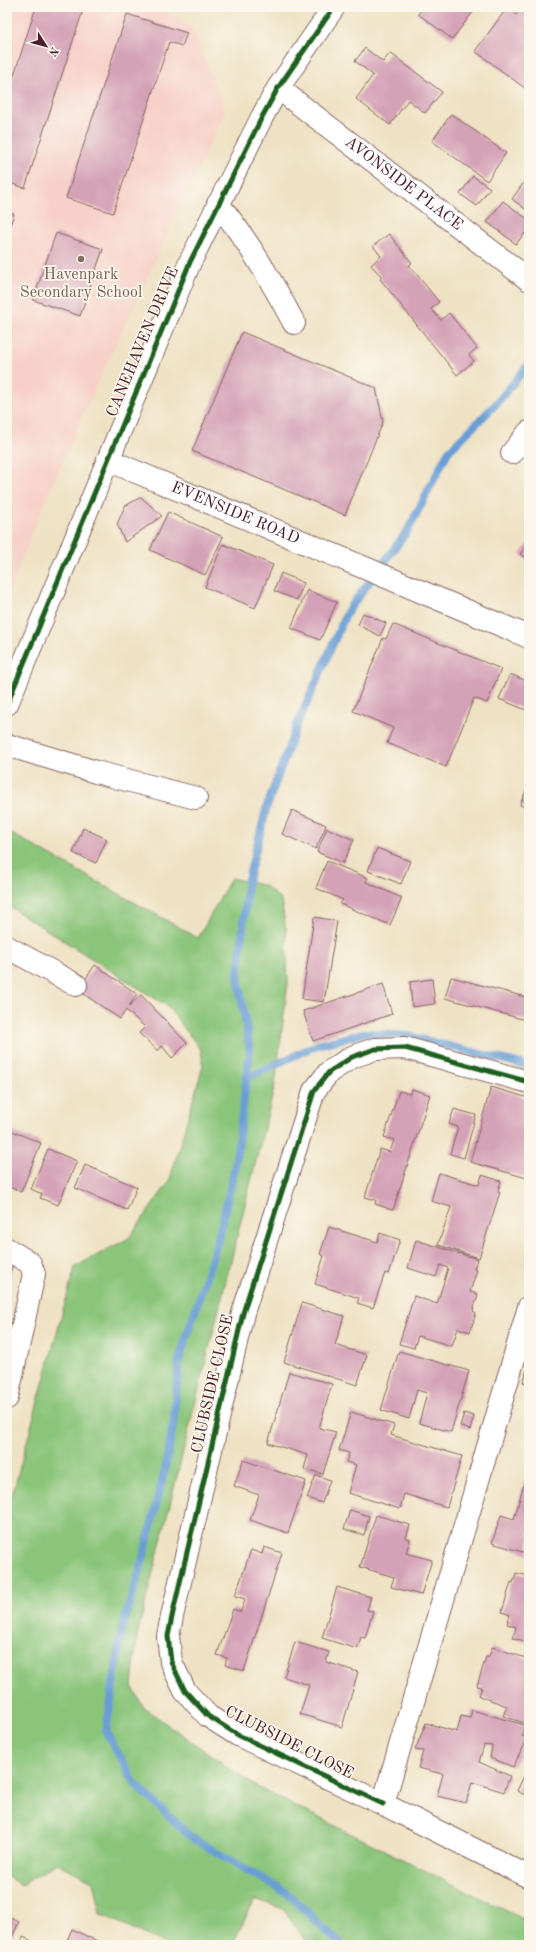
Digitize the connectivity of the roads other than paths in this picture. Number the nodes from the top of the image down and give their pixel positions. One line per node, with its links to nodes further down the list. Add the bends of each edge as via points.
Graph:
1 (334, 7): 2 (street, CANEHAVEN DRIVE)
2 (278, 88): 3 (street, CANEHAVEN DRIVE); 4 (street, AVONSIDE PLACE)
3 (218, 204): 5 (street, via 239,231); 8 (street, CANEHAVEN DRIVE, via 190,262)
4 (529, 280)
5 (294, 323)
6 (529, 432): 7 (street)
7 (512, 453)
8 (108, 460): 9 (street, EVENSIDE ROAD); 10 (street, CANEHAVEN DRIVE)
9 (529, 637)
10 (7, 704)
11 (7, 745): 12 (street)
12 (196, 798)
13 (7, 947): 14 (street)
14 (76, 984)
15 (529, 1082): 19 (street, CLUBSIDE CLOSE, via 405,1048 375,1049 352,1057 328,1072 314,1091 243,1313 168,1636 171,1662 185,1691 208,1716 238,1735)
16 (7, 1249): 18 (street, via 30,1263 34,1274)
17 (529, 1307): 19 (street)
18 (7, 1398)
19 (383, 1804): 20 (street, CLUBSIDE CLOSE)
20 (529, 1877)

